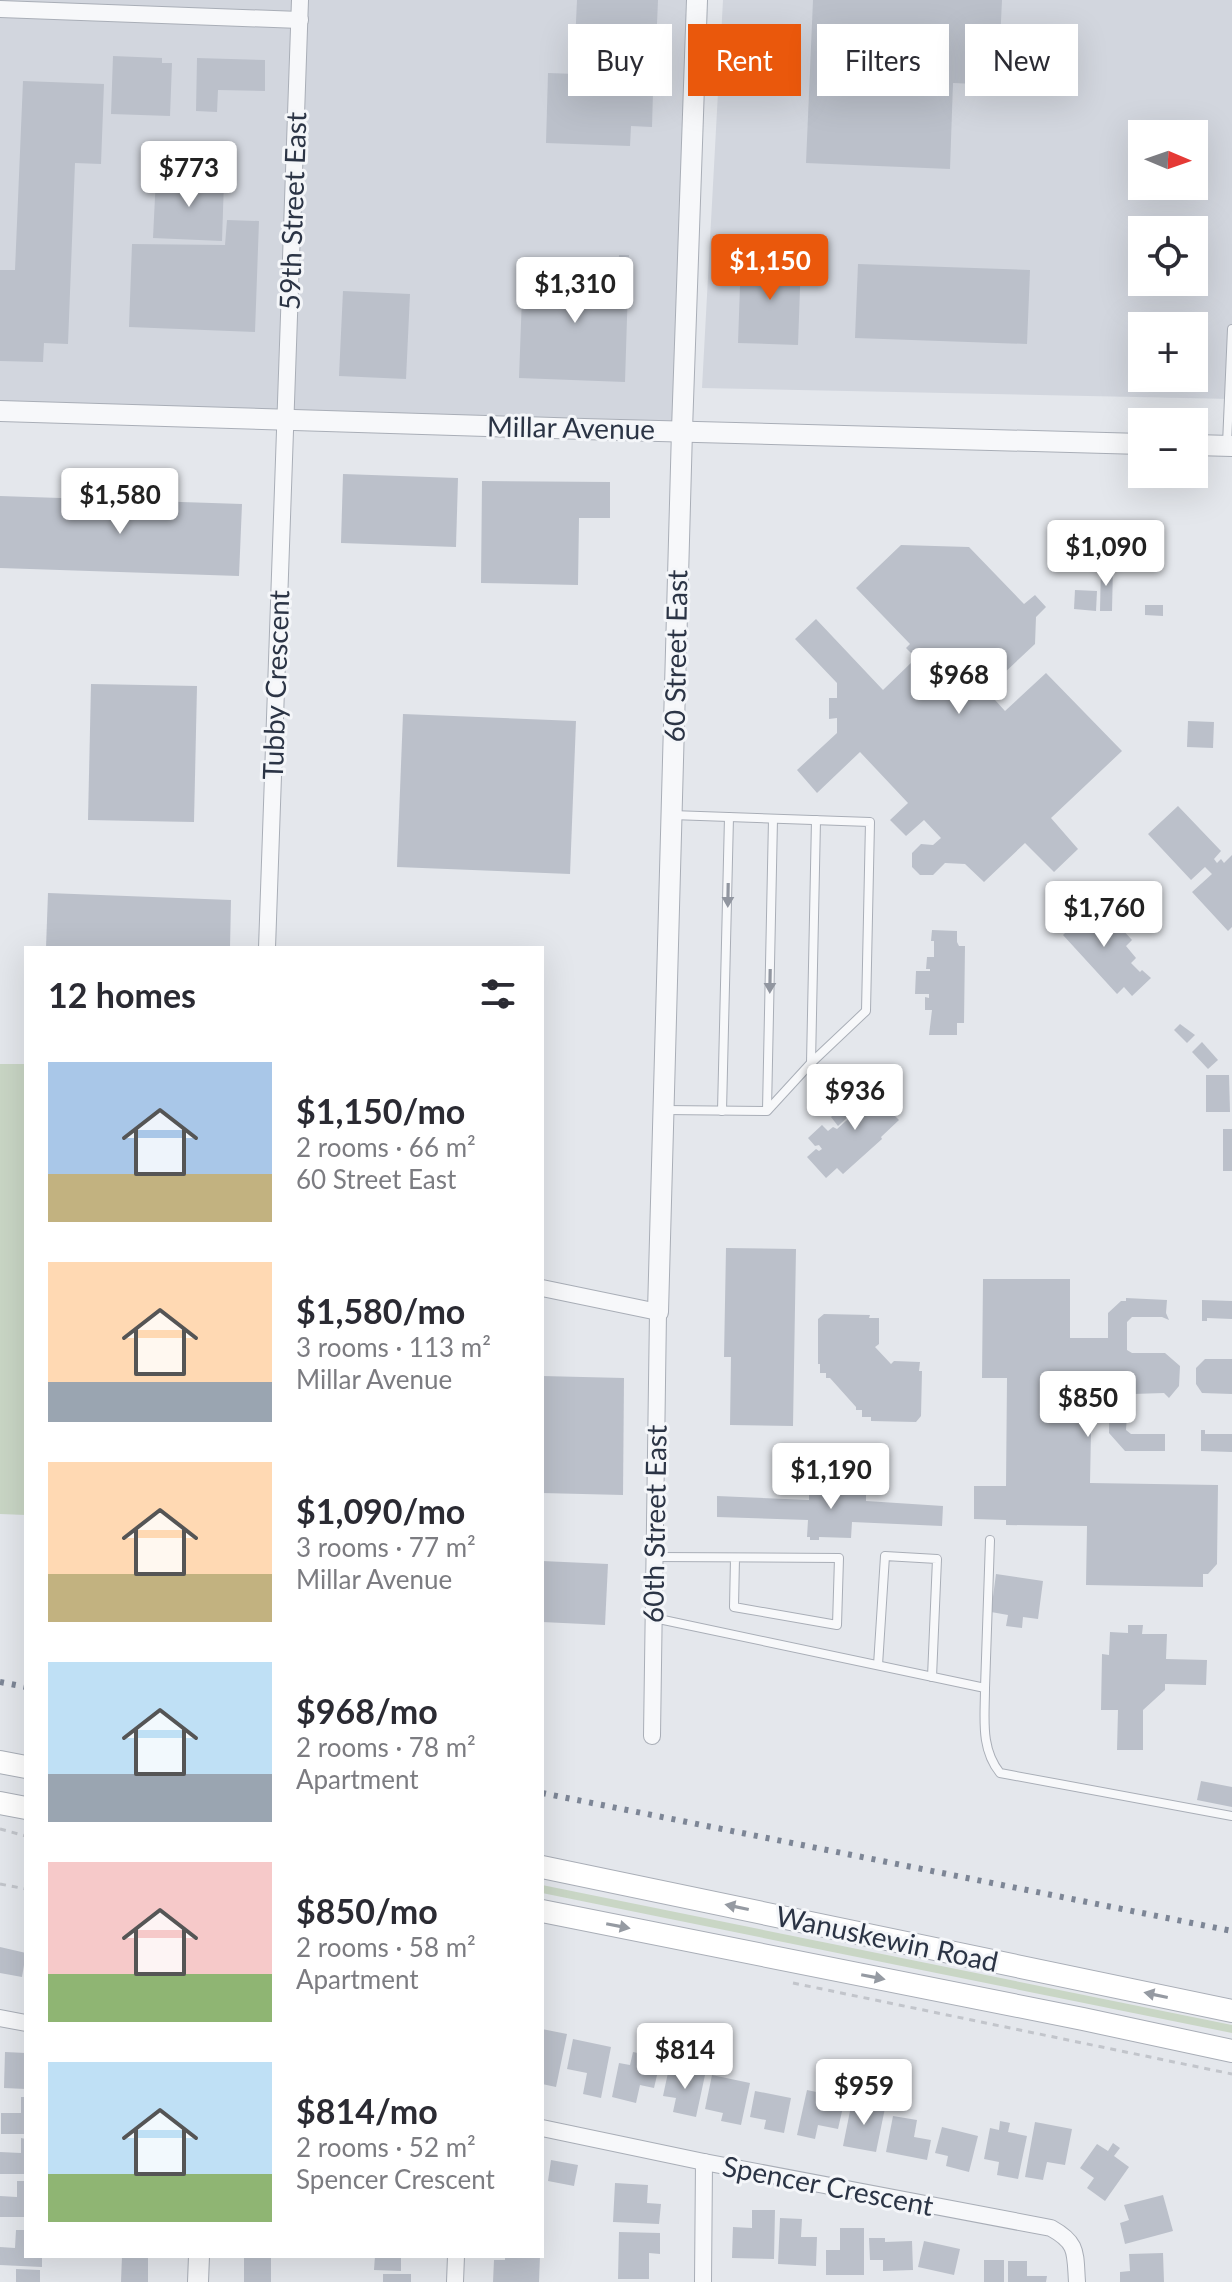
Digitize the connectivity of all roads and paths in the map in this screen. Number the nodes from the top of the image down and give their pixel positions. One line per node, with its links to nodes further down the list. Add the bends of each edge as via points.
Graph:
1 (300, 0): 4 (street, 59th Street East)
2 (697, 0): 8 (street, 60 Street East)
3 (0, 9): 4 (street)
4 (300, 20): 7 (street, 59th Street East)
5 (1232, 329): 11 (lane)
6 (0, 411): 7 (street, Millar Avenue)
7 (285, 422): 8 (street, Millar Avenue); 16 (street, Tubby Crescent)
8 (682, 430): 9 (street, Millar Avenue); 12 (street, 60 Street East)
9 (1128, 444)
10 (1208, 445): 11 (street)
11 (1230, 446)
12 (671, 815): 13 (lane); 18 (street, 60 Street East)
13 (729, 817): 14 (lane); 19 (lane, one-way to 19)
14 (773, 819): 15 (lane); 20 (lane, one-way to 20)
15 (816, 820): 17 (lane); 17 (lane, via 870,822 866,1011)
16 (267, 946)
17 (811, 1063): 20 (lane)
18 (664, 1110): 19 (lane); 22 (street, 60 Street East)
19 (722, 1111): 20 (lane)
20 (767, 1111)
21 (544, 1288): 22 (street)
22 (658, 1312): 24 (street, 60th Street East)
23 (990, 1540): 29 (lane)
24 (654, 1557): 25 (lane); 26 (street, 60th Street East)
25 (735, 1558): 25 (lane, via 839,1558 837,1625 734,1607)
26 (654, 1618): 27 (lane); 30 (street, 60th Street East)
27 (878, 1665): 28 (lane); 28 (lane, via 885,1556 937,1559)
28 (932, 1677): 29 (lane)
29 (985, 1688): 35 (lane, via 989,1760 1000,1773)
30 (652, 1736)
31 (0, 1762): 32 (main road)
32 (24, 1767)
33 (0, 1803): 34 (main road)
34 (24, 1808)
35 (1232, 1816)
36 (0, 1829): 37 (path)
37 (24, 1835)
38 (544, 1867): 43 (main road, Wanuskewin Road, one-way to 38)
39 (0, 1884): 40 (path)
40 (24, 1889)
41 (544, 1911): 46 (main road, Wanuskewin Road, one-way to 46)
42 (787, 1982): 47 (path)
43 (1232, 2011)
44 (0, 2018): 45 (street)
45 (24, 2023)
46 (1232, 2051)
47 (1232, 2074)
48 (544, 2128): 49 (street, Spencer Crescent)
49 (704, 2162): 54 (street); 55 (street, Spencer Crescent, via 1051,2228 1073,2247)
50 (199, 2258): 52 (street)
51 (456, 2258): 53 (street)
52 (198, 2282)
53 (455, 2282)
54 (703, 2282)
55 (1077, 2282)

